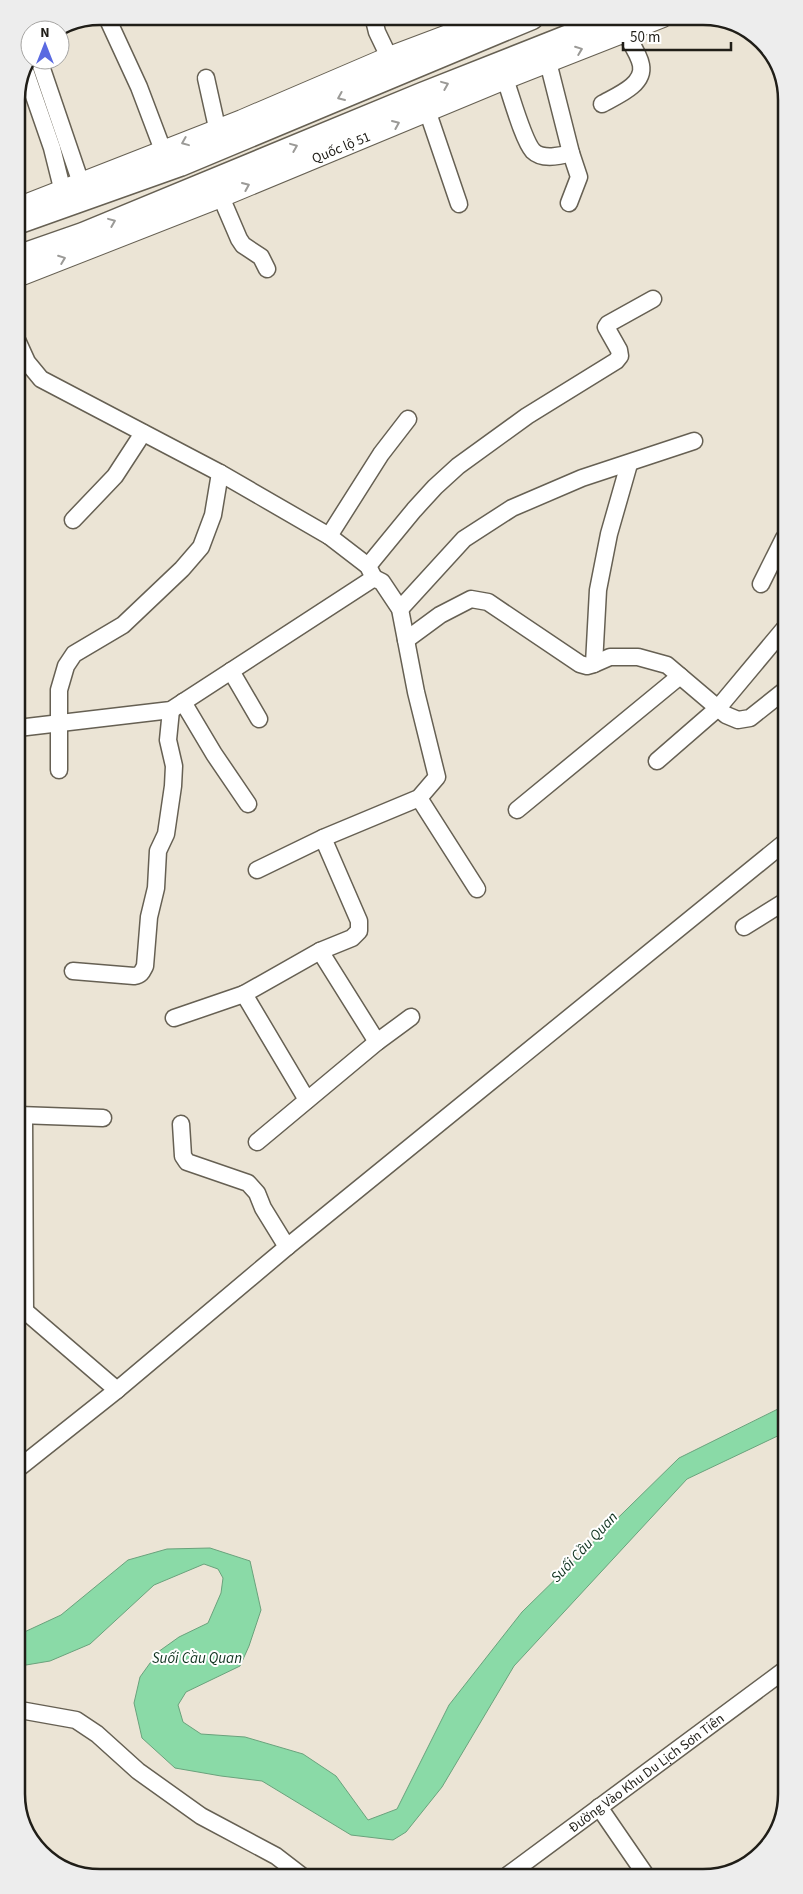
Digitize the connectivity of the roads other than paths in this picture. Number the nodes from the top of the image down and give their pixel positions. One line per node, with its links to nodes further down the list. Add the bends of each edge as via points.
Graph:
1 (111, 25): 17 (street)
2 (375, 25): 6 (street)
3 (472, 25): 6 (main road)
4 (515, 25): 12 (highway)
5 (621, 25): 7 (main road, Quốc lộ 51, one-way to 5); 13 (highway, Quốc lộ 51, one-way to 5); 14 (street, via 641,65 640,74 636,82)
6 (389, 58): 12 (street); 15 (main road)
7 (548, 62): 11 (main road, Quốc lộ 51); 16 (street)
8 (42, 70): 18 (street)
9 (206, 78): 15 (street)
10 (28, 79): 18 (street, via 52,148)
11 (505, 79): 13 (main road, Quốc lộ 51); 16 (street, via 526,140 534,152 557,156)
12 (384, 80): 15 (highway, one-way to 15)
13 (425, 102): 19 (main road, Quốc lộ 51, one-way to 13); 21 (street); 24 (highway, Quốc lộ 51, one-way to 13)
14 (602, 104)
15 (220, 138): 17 (highway, one-way to 17)
16 (571, 152): 20 (street, via 579,177)
17 (167, 160): 18 (highway)
18 (74, 194): 22 (main road); 23 (highway)
19 (220, 197): 25 (street, via 243,246 261,257); 26 (main road, Quốc lộ 51, one-way to 19)
20 (569, 203)
21 (459, 204)
22 (25, 206)
23 (25, 219)
24 (25, 254)
25 (267, 269)
26 (25, 273)
27 (653, 299): 37 (street, via 606,327 619,350 620,356 616,361 527,416 458,466 414,510)
28 (25, 358): 30 (street, via 42,379)
29 (408, 419): 35 (street, via 381,454)
30 (143, 434): 33 (street); 34 (street, via 115,476)
31 (694, 441): 32 (street)
32 (629, 464): 39 (street, via 582,478 512,508 464,538); 42 (street, via 609,534 598,590)
33 (220, 473): 35 (street); 49 (street, via 213,515 201,547 123,625 74,654 66,666 59,690)
34 (74, 520)
35 (329, 536): 37 (street)
36 (778, 550): 38 (street)
37 (371, 572): 39 (street); 43 (street)
38 (761, 584)
39 (400, 608): 41 (street)
40 (778, 636): 47 (street)
41 (406, 640): 42 (street, via 440,615 471,599 488,602 580,664); 53 (street, via 436,777)
42 (594, 664): 44 (street, via 610,657 638,657 668,665)
43 (231, 671): 46 (street); 48 (street)
44 (680, 676): 47 (street); 55 (street)
45 (778, 696): 47 (street, via 750,718 738,720)
46 (177, 706): 49 (street); 54 (street); 63 (street, via 168,740 174,766 173,786 166,834 158,851 145,966 140,975 134,976)
47 (718, 708): 51 (street)
48 (259, 719)
49 (60, 722): 50 (street); 52 (street)
50 (25, 727)
51 (657, 761)
52 (59, 770)
53 (418, 798): 56 (street); 59 (street)
54 (248, 804)
55 (517, 810)
56 (323, 838): 58 (street); 62 (street, via 359,921 359,931 352,938)
57 (778, 848): 73 (street)
58 (258, 870)
59 (477, 889)
60 (778, 906): 61 (street)
61 (744, 927)
62 (320, 952): 64 (street); 67 (street)
63 (74, 971)
64 (244, 994): 66 (street); 68 (street)
65 (411, 1017): 67 (street)
66 (174, 1018)
67 (377, 1042): 68 (street)
68 (306, 1100): 72 (street)
69 (25, 1116): 70 (street)
70 (103, 1118)
71 (180, 1124): 73 (street, via 183,1156 187,1162 248,1184 257,1193)
72 (257, 1142)
73 (287, 1247): 75 (street)
74 (25, 1313): 75 (street)
75 (117, 1390): 76 (street)
76 (25, 1463)
77 (778, 1675): 79 (street, Đường Vào Khu Du Lịch Sơn Tiên)
78 (25, 1711): 80 (street, via 76,1720 97,1734 138,1771 201,1816 276,1856)
79 (598, 1807): 81 (street, Đường Vào Khu Du Lịch Sơn Tiên); 82 (street)
80 (293, 1869)
81 (516, 1869)
82 (641, 1869)

